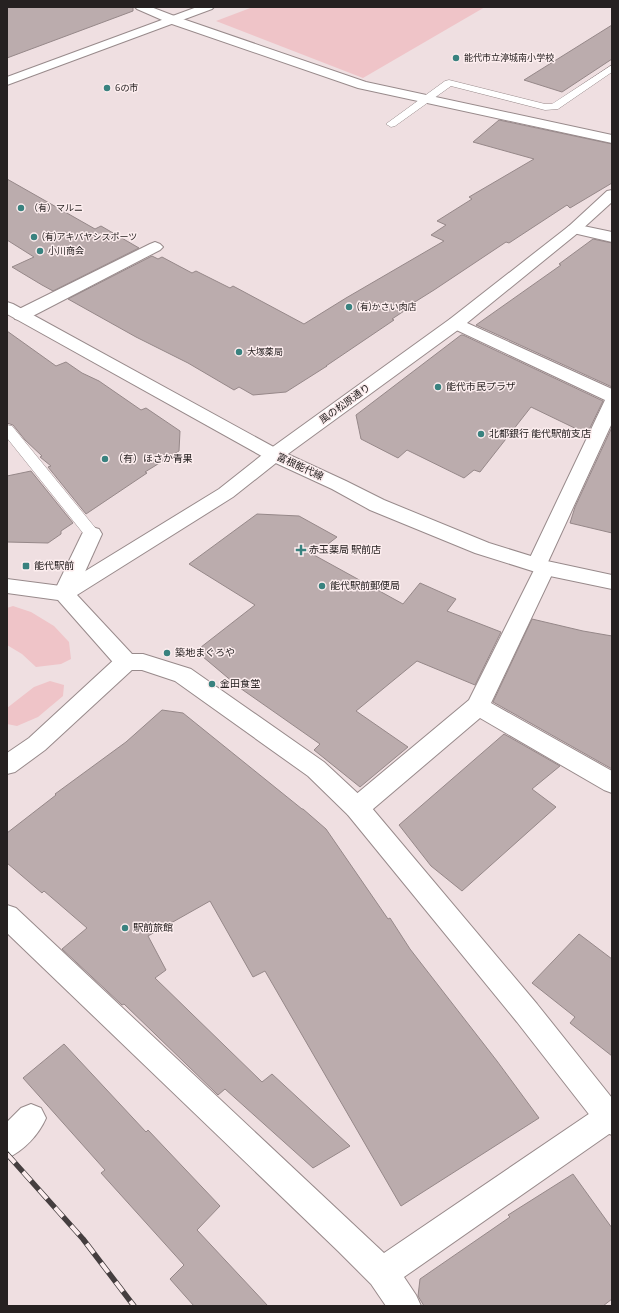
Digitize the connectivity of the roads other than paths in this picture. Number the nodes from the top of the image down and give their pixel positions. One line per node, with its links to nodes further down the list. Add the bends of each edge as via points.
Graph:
1 (141, 7): 3 (street)
2 (208, 7): 3 (street)
3 (173, 20): 5 (street); 6 (street, via 363,85)
4 (612, 68): 6 (lane, via 554,107 448,83)
5 (7, 81)
6 (427, 98): 7 (lane); 8 (street)
7 (391, 124)
8 (612, 139)
9 (612, 194): 10 (street, 風の松原通り)
10 (574, 229): 11 (street); 14 (street, 風の松原通り)
11 (612, 237)
12 (155, 247): 13 (street)
13 (12, 311): 18 (street, 富根能代線)
14 (456, 323): 15 (street); 18 (street, 風の松原通り)
15 (612, 396)
16 (612, 403): 20 (street)
17 (7, 429): 19 (lane)
18 (274, 455): 20 (street, 富根能代線, via 377,505 482,548); 23 (street, 風の松原通り, via 226,493)
19 (92, 534): 23 (street)
20 (541, 566): 21 (street, 富根能代線); 25 (street)
21 (612, 582)
22 (7, 586): 23 (street)
23 (64, 594): 24 (street)
24 (126, 662): 26 (street, via 37,744); 28 (street, via 143,662 183,675 316,769)
25 (478, 706): 27 (street); 28 (street)
26 (7, 765)
27 (612, 783)
28 (357, 808): 30 (street)
29 (7, 916): 33 (street)
30 (611, 1117): 33 (street)
31 (31, 1118): 32 (street)
32 (7, 1143)
33 (382, 1273): 34 (street)
34 (405, 1306)

